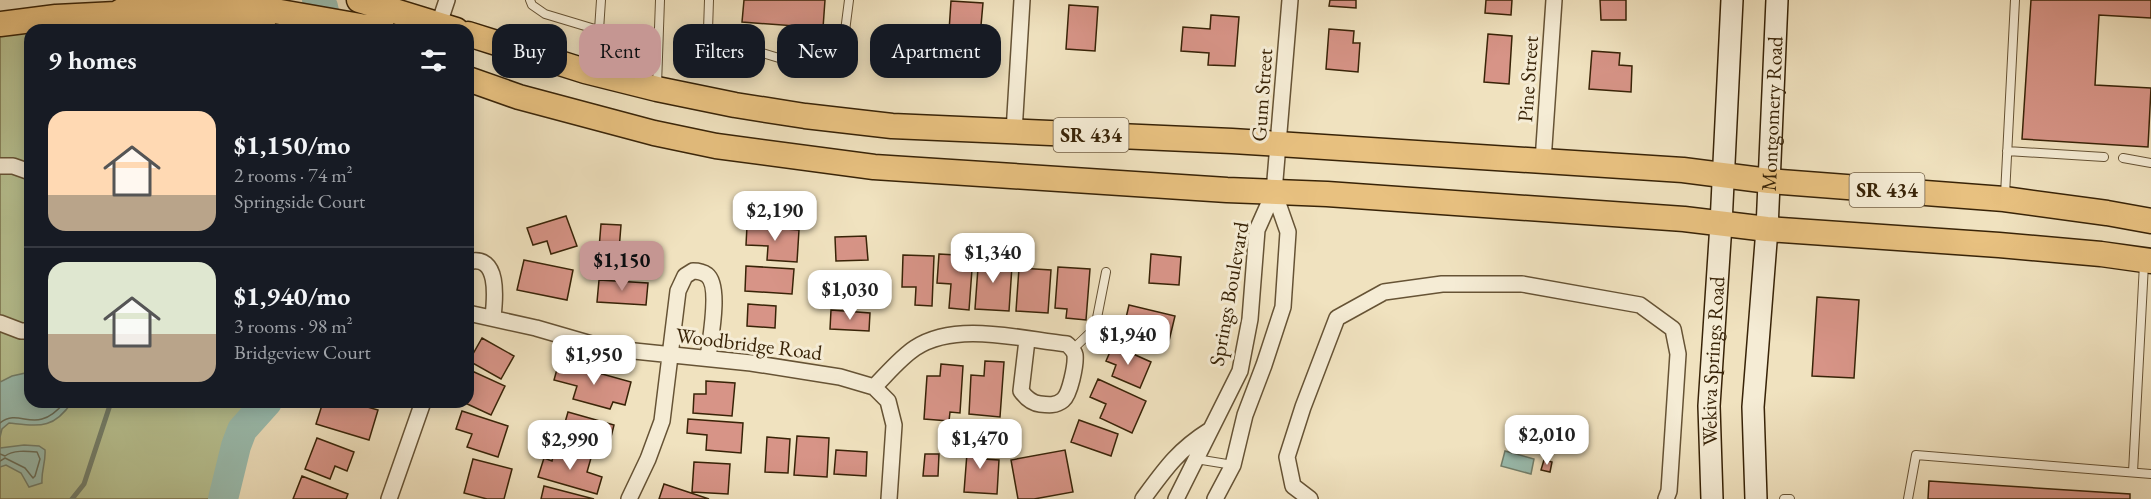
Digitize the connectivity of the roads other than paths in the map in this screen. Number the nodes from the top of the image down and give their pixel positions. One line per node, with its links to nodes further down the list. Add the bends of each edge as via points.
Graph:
1 (359, 0): 18 (main road)
2 (447, 0): 19 (street)
3 (530, 0): 20 (lane, via 545,14)
4 (601, 0): 21 (lane)
5 (660, 0): 22 (lane)
6 (709, 0): 7 (lane, via 708,30 723,41 792,62 840,70)
7 (849, 0)
8 (1022, 0): 27 (street)
9 (1290, 0): 28 (street, Gum Street)
10 (1554, 0): 32 (street, Pine Street)
11 (1732, 0): 36 (main road)
12 (1777, 0): 37 (main road, Montgomery Road)
13 (2015, 0): 29 (lane)
14 (116, 14): 15 (main road); 16 (main road); 17 (main road, via 141,0 202,2)
15 (0, 24)
16 (210, 24)
17 (348, 24)
18 (429, 24)
19 (442, 24)
20 (579, 24)
21 (599, 24)
22 (659, 24)
23 (474, 36): 26 (main road, SR 434)
24 (657, 78): 26 (lane)
25 (474, 81): 38 (main road, SR 434, via 519,98 654,133 783,156 874,167)
26 (657, 89): 27 (main road, SR 434, via 805,116 892,126)
27 (1014, 132): 28 (main road, SR 434)
28 (1279, 144): 32 (main road, SR 434); 38 (street, Gum Street)
29 (2007, 151): 30 (lane); 39 (lane)
30 (2104, 157)
31 (2122, 158): 33 (lane)
32 (1544, 161): 36 (main road, SR 434)
33 (2151, 163)
34 (0, 166): 35 (street)
35 (24, 170)
36 (1723, 175): 37 (main road, SR 434); 41 (main road)
37 (1769, 182): 39 (main road, SR 434); 42 (main road, Montgomery Road)
38 (1274, 192): 41 (main road, SR 434); 56 (street, Springs Boulevard, via 1257,231 1250,319 1240,371); 58 (street, via 1288,232 1282,308 1245,415)
39 (2004, 199): 40 (main road, SR 434)
40 (2151, 221)
41 (1721, 224): 42 (main road, SR 434); 69 (main road, Wekiva Springs Road, via 1709,406)
42 (1767, 229): 43 (main road, SR 434); 70 (main road, Wekiva Springs Road, via 1754,407)
43 (2149, 255): 59 (lane)
44 (474, 260): 47 (street, via 484,263 492,274 496,288)
45 (1106, 272): 51 (lane, via 1095,328)
46 (474, 314): 47 (street, Woodbridge Road)
47 (493, 317): 52 (street, Woodbridge Road, via 605,348)
48 (0, 323): 49 (street)
49 (24, 331)
50 (1027, 340): 51 (street, via 1067,344); 51 (street, via 1022,391 1026,399 1050,406 1061,402 1071,387); 54 (street, via 972,333 940,337 915,348)
51 (1073, 349)
52 (670, 356): 53 (street, Woodbridge Road); 53 (street, via 678,291 685,276 693,270 706,273 712,281); 62 (street, via 662,421)
53 (708, 358): 54 (street, Woodbridge Road, via 840,377)
54 (874, 387): 63 (street, via 888,401 894,425)
55 (421, 408): 61 (street)
56 (1210, 430): 57 (street, Springs Boulevard); 64 (street, via 1188,444)
57 (1196, 459): 58 (lane); 65 (street, Springs Boulevard)
58 (1233, 465): 66 (street)
59 (2133, 472): 60 (lane); 73 (lane, via 1916,455)
60 (2151, 474)
61 (389, 499)
62 (629, 499)
63 (889, 499)
64 (1143, 499)
65 (1176, 499)
66 (1215, 499)
67 (1310, 499): 68 (street, via 1293,486 1287,457 1337,318 1384,292 1442,284 1522,284 1640,306 1673,329 1678,354)
68 (1666, 499)
69 (1712, 499)
70 (1756, 499)
71 (1784, 499): 72 (lane)
72 (1790, 499)
73 (1908, 499)

